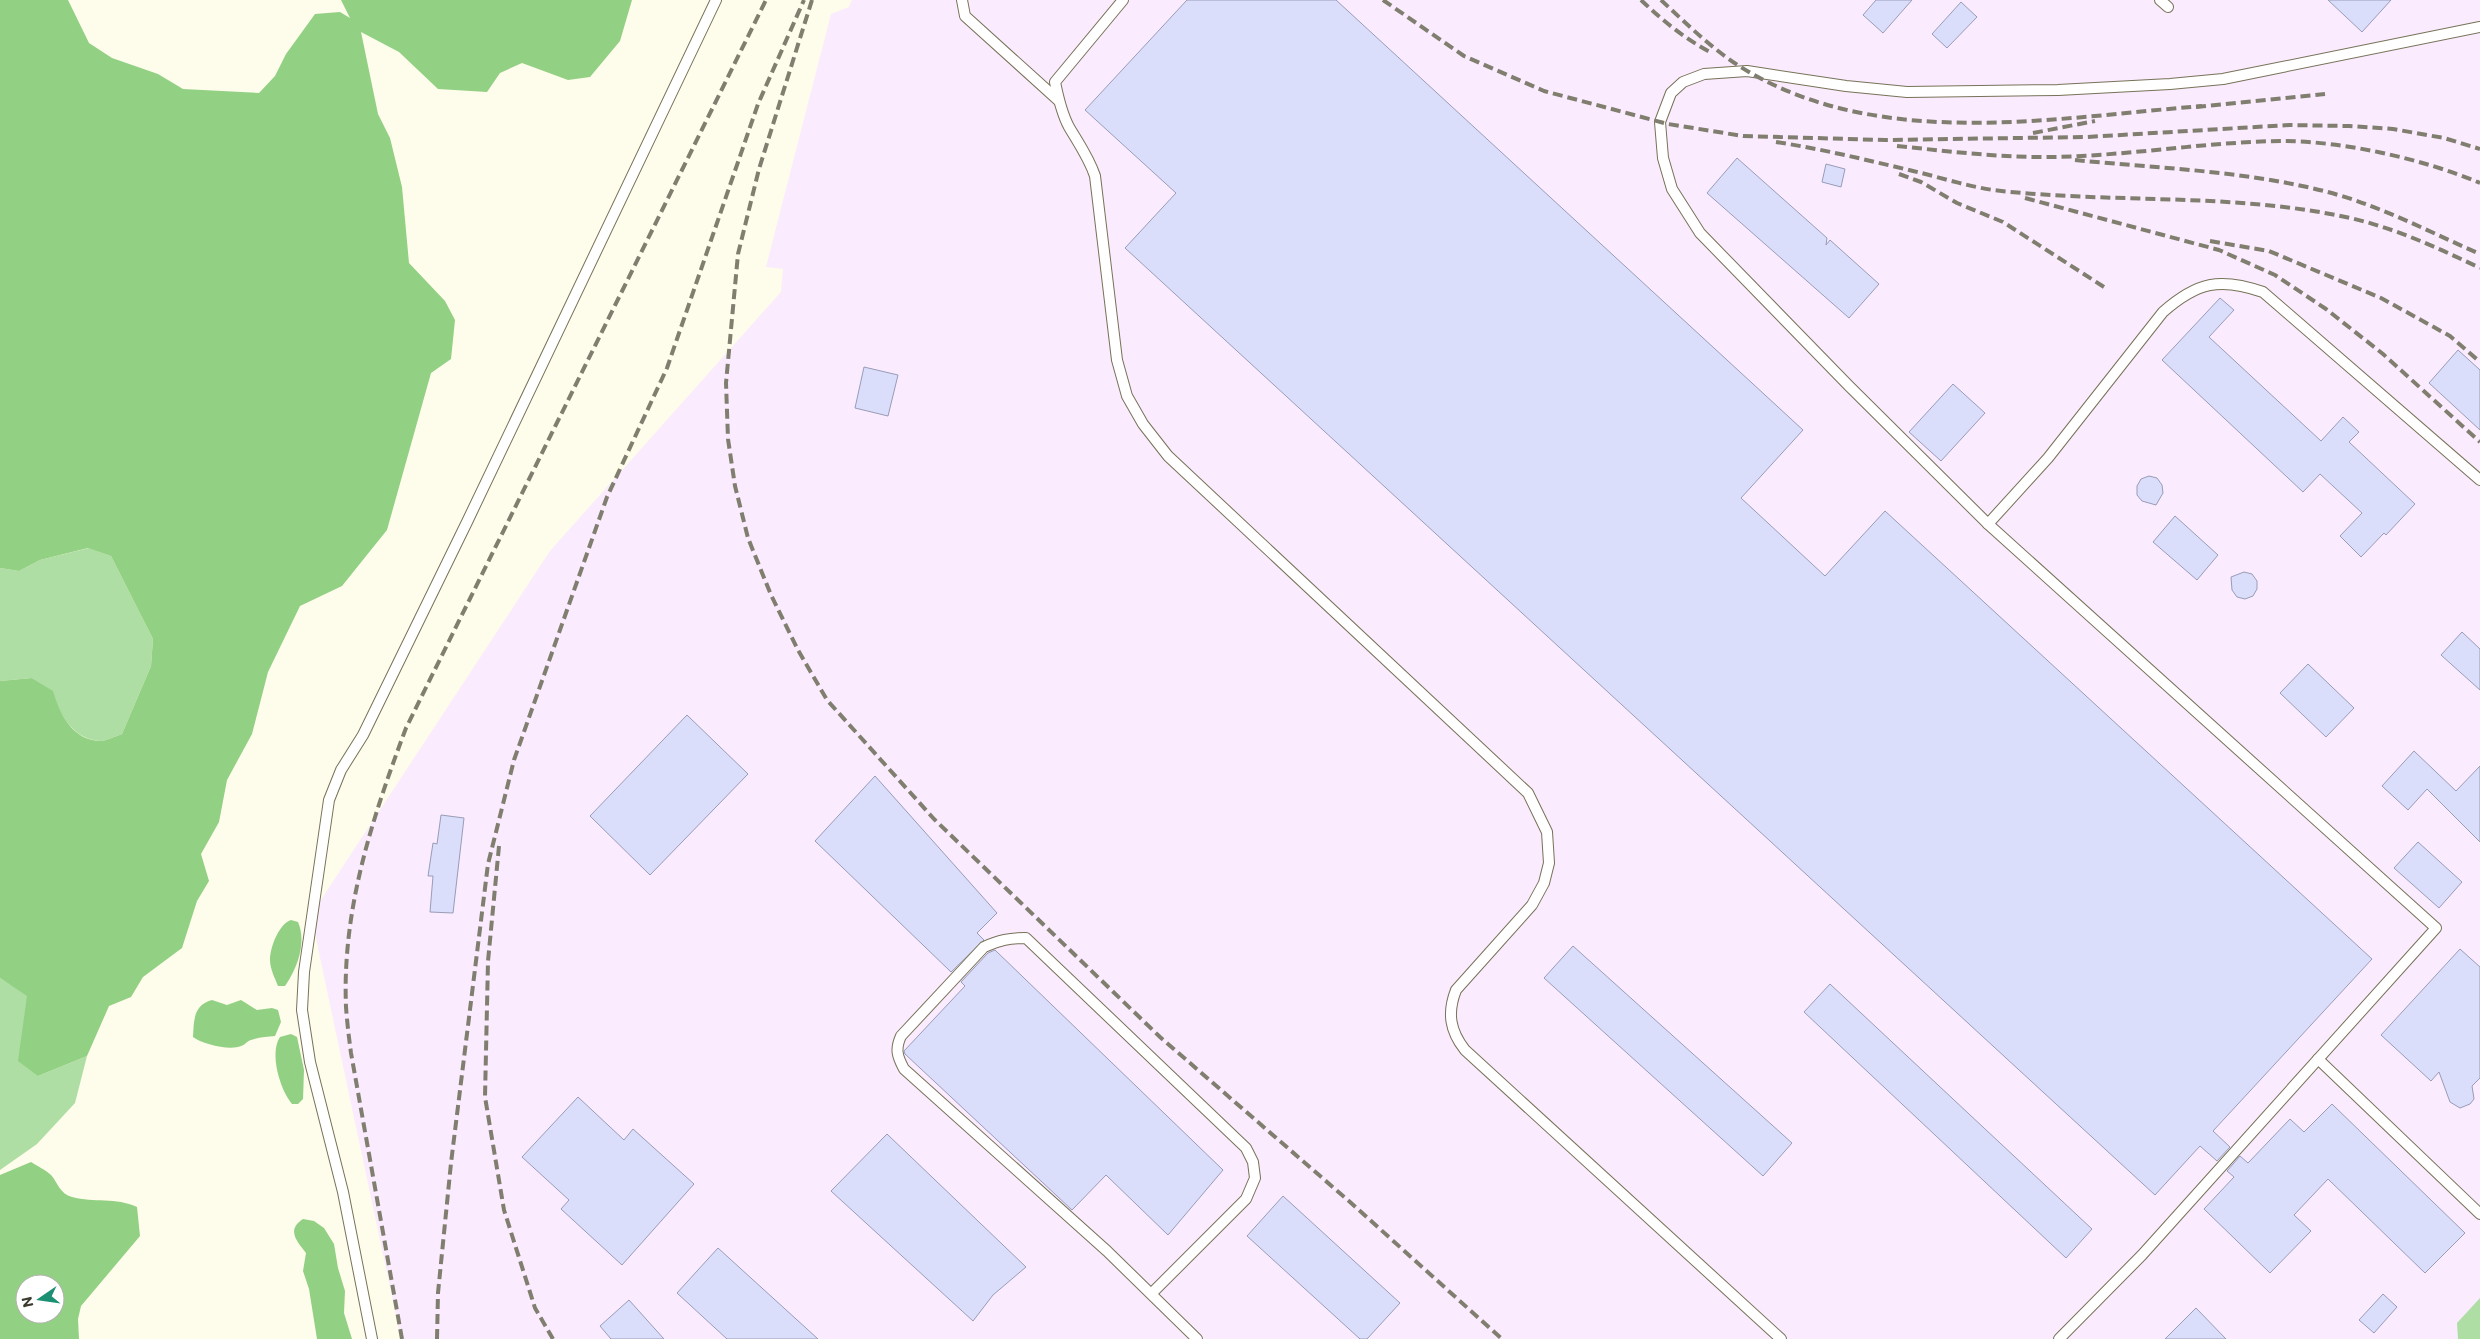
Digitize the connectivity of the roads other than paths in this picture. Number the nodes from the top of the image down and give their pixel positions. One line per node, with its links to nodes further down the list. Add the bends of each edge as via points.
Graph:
1 (716, 0): 11 (lane, via 472,513 363,735 341,770 329,800 304,972 302,1010 310,1062 343,1192)
2 (962, 0): 5 (lane, via 965,16)
3 (1122, 0): 5 (lane, via 1055,82)
4 (2480, 27): 7 (lane, via 2223,79 2170,84 2058,90 1907,92 1748,71 1704,74 1683,82 1670,93 1660,122 1663,158 1672,189 1700,234)
5 (1058, 100): 13 (lane, via 1095,176 1117,360 1127,396 1143,424 1168,456 1528,793 1545,824 1549,854 1544,884 1532,905 1456,990 1450,1018 1457,1040)
6 (2480, 480): 7 (lane, via 2263,292 2240,284 2221,283 2203,286 2183,295 2163,312 2048,458)
7 (1988, 524): 8 (lane, via 2436,928)
8 (2318, 1059): 9 (lane); 14 (lane, via 2142,1255)
9 (2480, 1214)
10 (1151, 1294): 10 (lane, via 904,1069 898,1058 896,1047 901,1036 984,947 997,941 1026,938 1246,1148 1253,1162 1255,1178 1246,1199); 12 (lane)
11 (372, 1339)
12 (1196, 1339)
13 (1781, 1339)
14 (2059, 1339)

